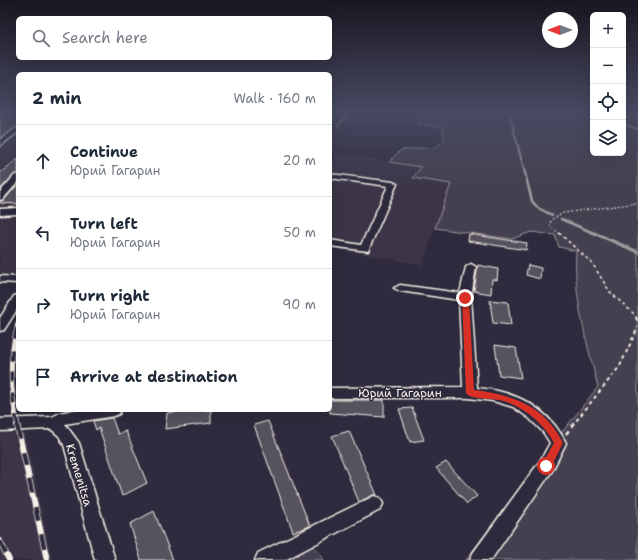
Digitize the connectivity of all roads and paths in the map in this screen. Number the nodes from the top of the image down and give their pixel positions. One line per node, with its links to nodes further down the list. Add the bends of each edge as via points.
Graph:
1 (8, 137): 2 (street)
2 (0, 144)
3 (332, 176): 9 (street, via 393,184 364,249)
4 (16, 179): 5 (street)
5 (0, 197)
6 (638, 203): 16 (path, via 563,213 551,220 550,226 592,263 610,292)
7 (16, 211): 8 (street)
8 (0, 212)
9 (332, 243)
10 (471, 267): 14 (street)
11 (0, 279): 12 (street)
12 (16, 280)
13 (400, 288): 14 (street)
14 (465, 298): 20 (street)
15 (16, 302): 17 (street)
16 (638, 321)
17 (0, 327)
18 (638, 327): 24 (path, via 620,366)
19 (332, 393): 20 (street, Юрий Гагарин)
20 (470, 393): 24 (street, Юрий Гагарин, via 501,397 517,403 535,414 553,431)
21 (95, 412): 22 (street)
22 (67, 415): 23 (street); 26 (street, Kremenitsa, via 64,432 71,443)
23 (0, 425)
24 (558, 443): 28 (street, via 546,466)
25 (374, 504): 27 (street)
26 (105, 560)
27 (265, 560)
28 (480, 560)

